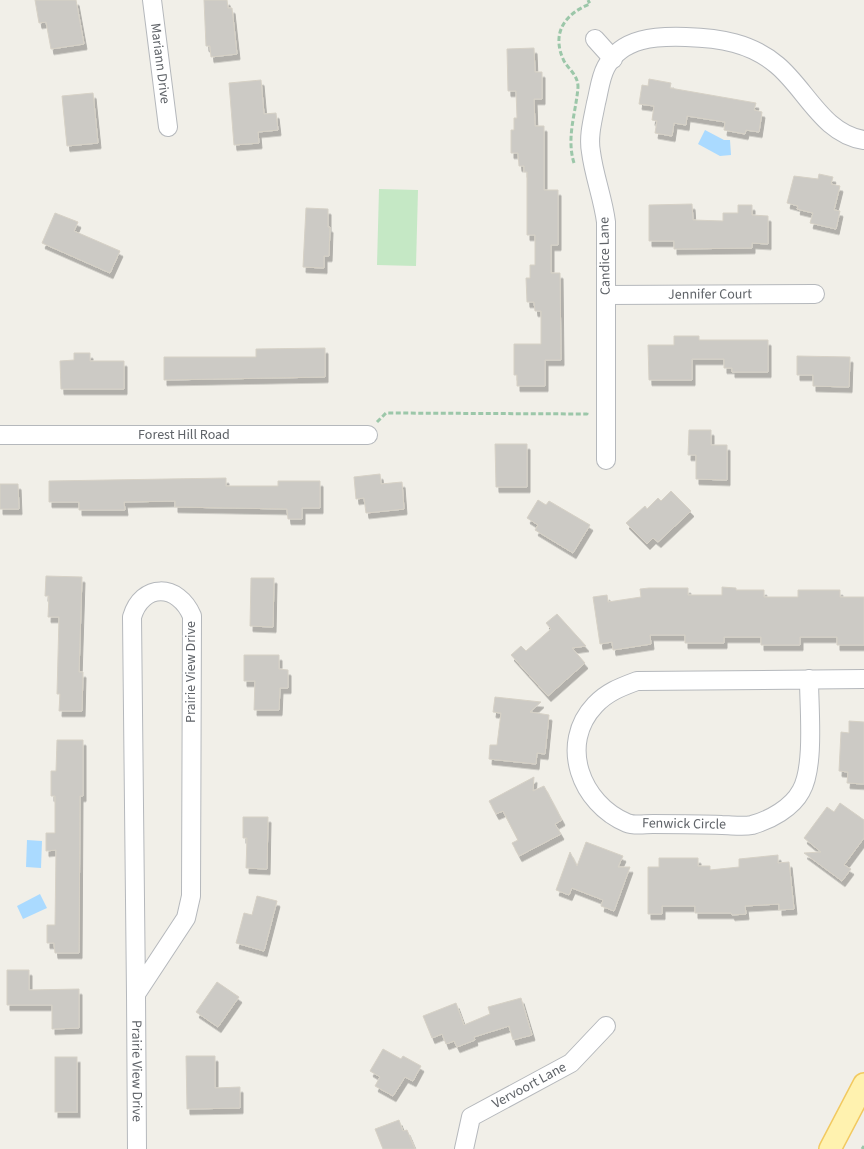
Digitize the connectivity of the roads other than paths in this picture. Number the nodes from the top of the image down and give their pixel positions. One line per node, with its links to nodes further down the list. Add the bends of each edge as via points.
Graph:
1 (152, 0): 4 (street, Mariann Drive)
2 (595, 39): 3 (street)
3 (613, 59): 5 (street, Candice Lane, via 638,39 659,36 730,41 755,50 778,65 835,128); 7 (street, Candice Lane, via 606,66 600,87 591,126 590,151 603,197 606,222)
4 (168, 127)
5 (864, 140)
6 (815, 294): 7 (street, Jennifer Court)
7 (606, 295): 10 (street, Candice Lane)
8 (368, 435): 9 (street, Forest Hill Road)
9 (0, 436)
10 (606, 460)
11 (809, 679): 11 (street, Fenwick Circle, via 637,681 613,690 594,706 580,728 575,750 580,774 591,797 629,824 750,825 772,818 801,792 808,772); 12 (street, Fenwick Circle)
12 (864, 679)
13 (136, 994): 13 (street, Prairie View Drive, via 132,618 136,604 146,595 162,591 177,595 186,603 192,616 191,896 186,918); 16 (street, Prairie View Drive)
14 (606, 1026): 17 (street, Vervoort Lane, via 572,1062 471,1117)
15 (864, 1084): 18 (main road)
16 (137, 1149)
17 (464, 1149)
18 (830, 1149)

